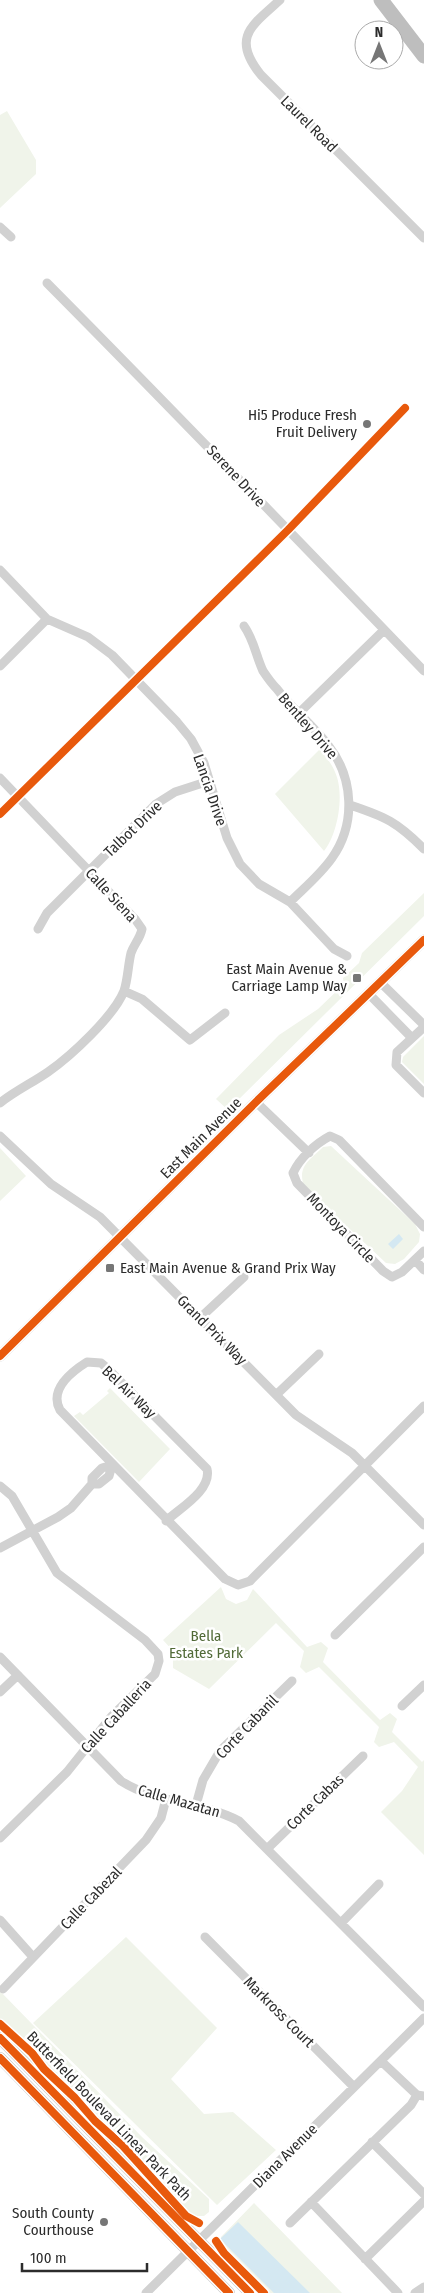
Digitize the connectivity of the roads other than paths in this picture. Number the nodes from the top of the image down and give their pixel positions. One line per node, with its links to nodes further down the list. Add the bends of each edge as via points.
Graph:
1 (280, 0): 6 (street, Laurel Road, via 248,32 245,46 249,60 260,75)
2 (381, 0): 3 (highway)
3 (424, 56)
4 (0, 227): 5 (street)
5 (11, 237)
6 (424, 238)
7 (47, 282): 11 (street, Serene Drive)
8 (0, 570): 9 (street, Lancia Drive)
9 (47, 619): 12 (street); 16 (street, Lancia Drive, via 88,637 112,654 191,739)
10 (244, 626): 14 (street, Bentley Drive, via 252,637 264,672)
11 (384, 630): 13 (street, Serene Drive); 14 (street)
12 (0, 666)
13 (424, 671)
14 (299, 713): 17 (street, Bentley Drive, via 329,745 341,766)
15 (0, 778): 19 (street, Calle Siena)
16 (209, 781): 19 (street, Talbot Drive, via 175,792 156,804); 20 (street, Lancia Drive, via 226,838 240,864 259,884)
17 (350, 804): 18 (street, via 400,826); 20 (street, Bentley Drive, via 348,823 332,858)
18 (424, 849)
19 (89, 872): 21 (street, Talbot Drive, via 47,913); 25 (street, Calle Siena, via 142,929 132,951)
20 (290, 902): 23 (street, Lancia Drive, via 334,949)
21 (38, 929)
22 (424, 940): 24 (main road, East Main Avenue)
23 (347, 956)
24 (380, 982): 26 (main road, East Main Avenue); 28 (street)
25 (124, 991): 27 (street, via 142,999 190,1040); 32 (street, Calle Siena, via 106,1018 71,1054)
26 (368, 993): 29 (street); 31 (main road, East Main Avenue)
27 (226, 1013)
28 (424, 1026): 29 (street)
29 (412, 1038): 30 (street, via 397,1052 396,1065)
30 (424, 1093)
31 (256, 1102): 34 (street); 36 (main road, East Main Avenue)
32 (0, 1103)
33 (0, 1136): 36 (street, Grand Prix Way, via 29,1166 100,1217)
34 (309, 1153): 35 (street, Montoya Circle, via 330,1136 339,1140); 38 (street, Montoya Circle, via 293,1173 297,1183 383,1271 392,1277)
35 (424, 1227)
36 (120, 1238): 41 (street, Grand Prix Way); 43 (main road, East Main Avenue)
37 (424, 1251): 38 (street, Montoya Circle)
38 (415, 1260): 39 (street)
39 (424, 1270)
40 (244, 1277): 41 (street)
41 (200, 1318): 44 (street, Grand Prix Way)
42 (318, 1354): 44 (street)
43 (0, 1356)
44 (276, 1395): 47 (street, Grand Prix Way, via 305,1423)
45 (424, 1406): 47 (street, Bel Air Way)
46 (112, 1464): 49 (street, Bel Air Way); 49 (street, Bel Air Way, via 57,1404 60,1385 87,1362 101,1363 107,1368 207,1469 209,1476 204,1488); 51 (street, via 92,1478 92,1484 71,1508)
47 (365, 1465): 49 (street, Bel Air Way, via 250,1582 244,1584 232,1584 225,1579); 50 (street, Grand Prix Way)
48 (0, 1486): 51 (street, via 12,1496)
49 (166, 1521)
50 (424, 1525)
51 (33, 1530): 53 (street); 61 (street, Calle Caballeria, via 57,1574 145,1640 158,1654 155,1674)
52 (424, 1547): 54 (street)
53 (0, 1548)
54 (335, 1635)
55 (0, 1657): 56 (street, Calle Mazatan)
56 (18, 1675): 59 (street); 61 (street, Calle Mazatan)
57 (292, 1681): 64 (street, Corte Cabanil, via 220,1751 203,1780)
58 (424, 1685): 60 (street)
59 (0, 1692)
60 (402, 1706)
61 (86, 1747): 63 (street, Calle Mazatan, via 121,1781 136,1790); 65 (street, Calle Caballeria, via 67,1772)
62 (363, 1756): 66 (street, Corte Cabas)
63 (166, 1799): 64 (street, Calle Mazatan); 71 (street, Calle Cabezal, via 161,1818 146,1840)
64 (196, 1805): 66 (street, Calle Mazatan, via 220,1811 239,1821)
65 (0, 1838)
66 (268, 1848): 69 (street, Calle Mazatan)
67 (379, 1884): 69 (street)
68 (0, 1920): 71 (street)
69 (341, 1923): 73 (street, Calle Mazatan)
70 (205, 1937): 78 (street, Markross Court)
71 (33, 1957): 72 (street, Calle Cabezal)
72 (3, 1989)
73 (424, 2007)
74 (424, 2018): 77 (street, Diana Avenue)
75 (0, 2038): 85 (main road)
76 (0, 2058): 86 (main road)
77 (381, 2061): 78 (street, Diana Avenue); 79 (street)
78 (354, 2087): 85 (street, Diana Avenue)
79 (421, 2095): 80 (street)
80 (372, 2142): 81 (street); 83 (street)
81 (424, 2194)
82 (424, 2201): 87 (street)
83 (311, 2202): 84 (street); 87 (street)
84 (290, 2223)
85 (200, 2239): 86 (street, Diana Avenue); 91 (main road)
86 (188, 2251): 89 (street, Diana Avenue); 90 (main road)
87 (365, 2259): 92 (street)
88 (424, 2287): 93 (street)
89 (146, 2293)
90 (229, 2293)
91 (250, 2293)
92 (398, 2293)
93 (415, 2293)

